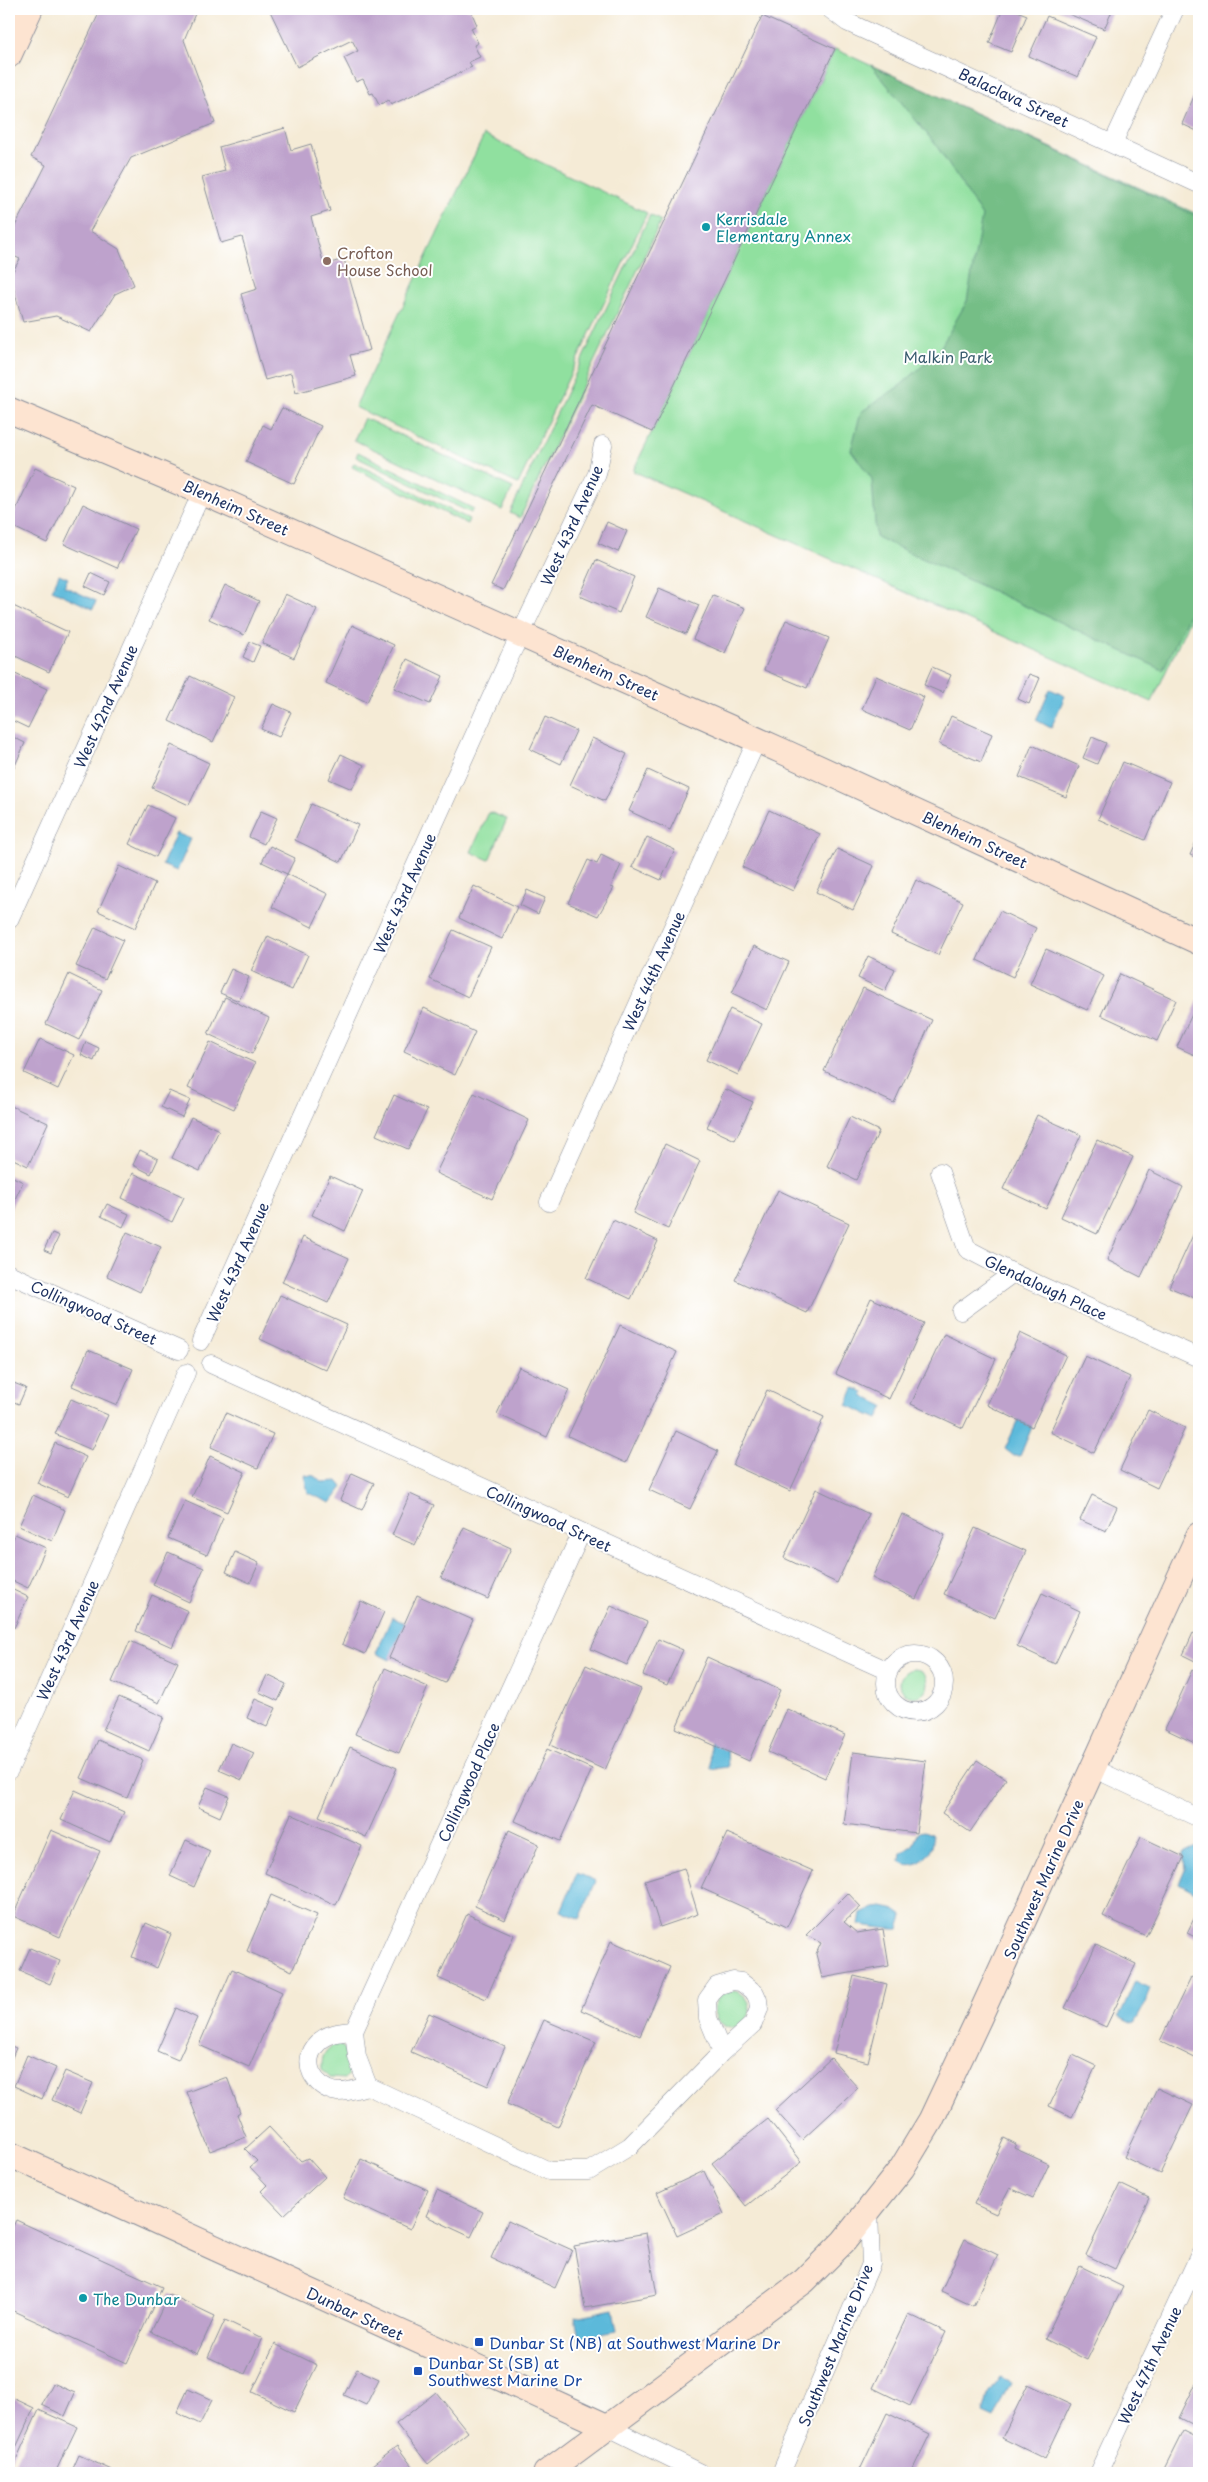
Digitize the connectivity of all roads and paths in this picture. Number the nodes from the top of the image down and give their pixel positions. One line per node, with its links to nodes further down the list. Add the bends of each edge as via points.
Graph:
1 (30, 9): 4 (main road)
2 (830, 9): 5 (street, Balaclava Street, via 847,22)
3 (1175, 9): 5 (street)
4 (9, 55)
5 (1113, 144): 6 (street, Balaclava Street)
6 (1199, 184)
7 (9, 410): 9 (main road, Blenheim Street)
8 (604, 445): 10 (street, West 43rd Avenue, via 598,474)
9 (202, 492): 10 (main road, Blenheim Street); 12 (street, West 42nd Avenue)
10 (521, 634): 11 (main road, Blenheim Street); 19 (street, West 43rd Avenue)
11 (757, 740): 13 (main road, Blenheim Street); 15 (street, West 44th Avenue)
12 (9, 920)
13 (1199, 942)
14 (940, 1172): 16 (street, Glendalough Place, via 967,1249)
15 (549, 1202)
16 (1012, 1273): 18 (street); 21 (street, Glendalough Place)
17 (9, 1274): 20 (street, Collingwood Street)
18 (961, 1311)
19 (200, 1341): 20 (street, via 188,1341); 22 (street, via 210,1350)
20 (179, 1350): 23 (street, via 178,1363)
21 (1199, 1358)
22 (211, 1364): 23 (street, via 200,1374); 24 (street, Collingwood Street)
23 (186, 1373): 28 (street, West 43rd Avenue)
24 (581, 1533): 26 (street, Collingwood Street); 30 (street, Collingwood Place)
25 (1199, 1535): 27 (main road, Southwest Marine Drive)
26 (888, 1671)
27 (1093, 1768): 29 (street); 34 (main road, Southwest Marine Drive, via 931,2120 902,2168)
28 (9, 1770)
29 (1199, 1818)
30 (354, 2031): 32 (street, via 357,2057); 32 (street, via 334,2033 318,2042 309,2057 311,2075 321,2086 338,2092)
31 (722, 2052): 32 (street, via 630,2146 588,2172 549,2171)
32 (368, 2086)
33 (9, 2154): 36 (main road, Dunbar Street)
34 (869, 2212): 36 (main road, Southwest Marine Drive, via 804,2281); 39 (street, Southwest Marine Drive, via 871,2264)
35 (1199, 2256): 40 (street, West 47th Avenue)
36 (608, 2427): 37 (main road, Southwest Marine Drive); 38 (street, Dunbar Street)
37 (546, 2473)
38 (701, 2473)
39 (781, 2473)
40 (1098, 2473)

